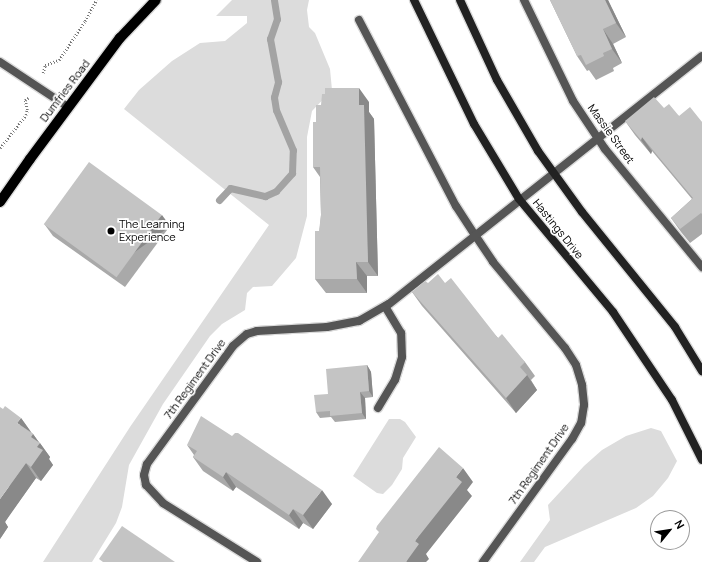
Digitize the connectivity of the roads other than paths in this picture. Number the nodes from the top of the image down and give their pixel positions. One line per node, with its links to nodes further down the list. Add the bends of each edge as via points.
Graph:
1 (156, 0): 8 (main road, Dumfries Road, via 120,38)
2 (414, 0): 11 (street, Hastings Drive, via 474,124)
3 (460, 0): 10 (street, via 497,80)
4 (524, 0): 9 (street, Massie Street, via 573,101)
5 (359, 20): 13 (street, via 456,206)
6 (702, 56): 9 (street, 7th Regiment Drive)
7 (0, 62): 8 (street)
8 (68, 107): 12 (main road, Dumfries Road)
9 (598, 138): 10 (street, 7th Regiment Drive); 14 (street, Massie Street)
10 (553, 173): 11 (street, 7th Regiment Drive); 16 (street, via 651,295 675,327)
11 (519, 199): 13 (street, 7th Regiment Drive); 18 (street, Hastings Drive, via 621,323 672,400)
12 (0, 202)
13 (476, 235): 15 (street, 7th Regiment Drive); 20 (street, 7th Regiment Drive, via 493,262 565,348 576,366 582,385 584,405 581,423 572,439)
14 (702, 267)
15 (385, 306): 17 (street, via 401,332 402,357 395,380); 19 (street, 7th Regiment Drive, via 359,320 341,325 258,330 239,338 147,464 144,475 146,485 154,496)
16 (702, 371)
17 (378, 408)
18 (702, 460)
19 (257, 562)
20 (483, 562)

